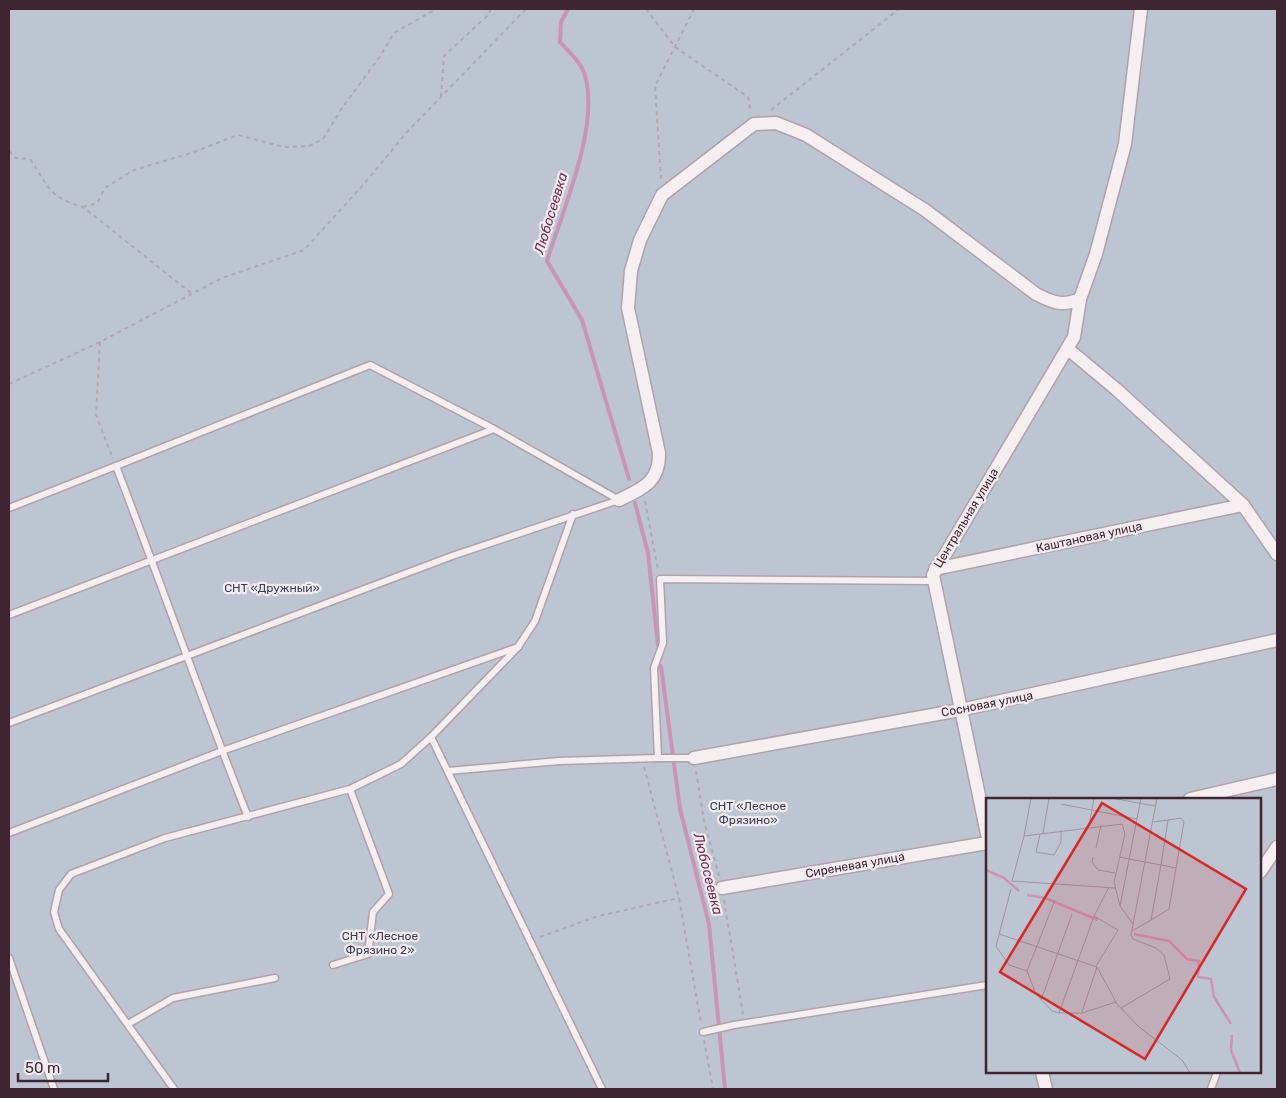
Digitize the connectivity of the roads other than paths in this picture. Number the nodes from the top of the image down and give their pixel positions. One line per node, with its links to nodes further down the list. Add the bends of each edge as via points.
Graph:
1 (1141, 9): 2 (street, Центральная улица, via 1125,144 1096,254)
2 (1080, 299): 3 (street, Центральная улица, via 1074,337); 6 (street, via 1070,304 1056,304 1036,294 925,210 806,135 776,123 754,124 662,195 640,240 628,288 628,308 659,453 659,466 655,477)
3 (1068, 350): 7 (street, via 1116,389); 12 (street, Центральная улица)
4 (494, 429): 5 (lane, via 370,365); 6 (lane); 11 (lane)
5 (116, 466): 8 (lane); 11 (lane)
6 (619, 500): 9 (lane)
7 (1243, 505): 10 (street); 12 (street, Каштановая улица)
8 (9, 508)
9 (573, 514): 15 (lane, via 535,621); 16 (lane, via 452,556)
10 (1277, 554)
11 (152, 560): 13 (lane); 16 (lane)
12 (934, 575): 17 (street, Центральная улица); 21 (lane, via 660,580 663,643 654,668)
13 (9, 616)
14 (1277, 640): 17 (street, Сосновая улица)
15 (518, 647): 19 (lane); 20 (lane)
16 (186, 658): 18 (lane); 20 (lane)
17 (960, 710): 22 (street, Сосновая улица); 28 (street, Центральная улица)
18 (9, 723)
19 (431, 737): 23 (lane); 25 (lane, via 401,764)
20 (222, 751): 27 (lane); 29 (lane)
21 (658, 758): 22 (lane); 23 (lane, via 559,761)
22 (694, 758)
23 (448, 771): 44 (lane)
24 (1277, 779): 26 (street)
25 (350, 789): 27 (lane); 35 (lane, via 389,894 373,912 368,954)
26 (1194, 798)
27 (248, 817): 38 (lane, via 165,838 95,863 71,874 59,890 54,912 59,929)
28 (986, 829)
29 (9, 833)
30 (986, 843): 33 (street, Сиреневая улица)
31 (1277, 847): 32 (street)
32 (1261, 871)
33 (722, 888)
34 (9, 958): 42 (lane)
35 (333, 965)
36 (275, 978): 38 (lane, via 173,998)
37 (986, 985): 39 (lane)
38 (128, 1024): 43 (lane)
39 (703, 1032)
40 (1042, 1073): 45 (street)
41 (1218, 1073): 46 (lane)
42 (54, 1089)
43 (174, 1089)
44 (602, 1089)
45 (1046, 1089)
46 (1211, 1089)

